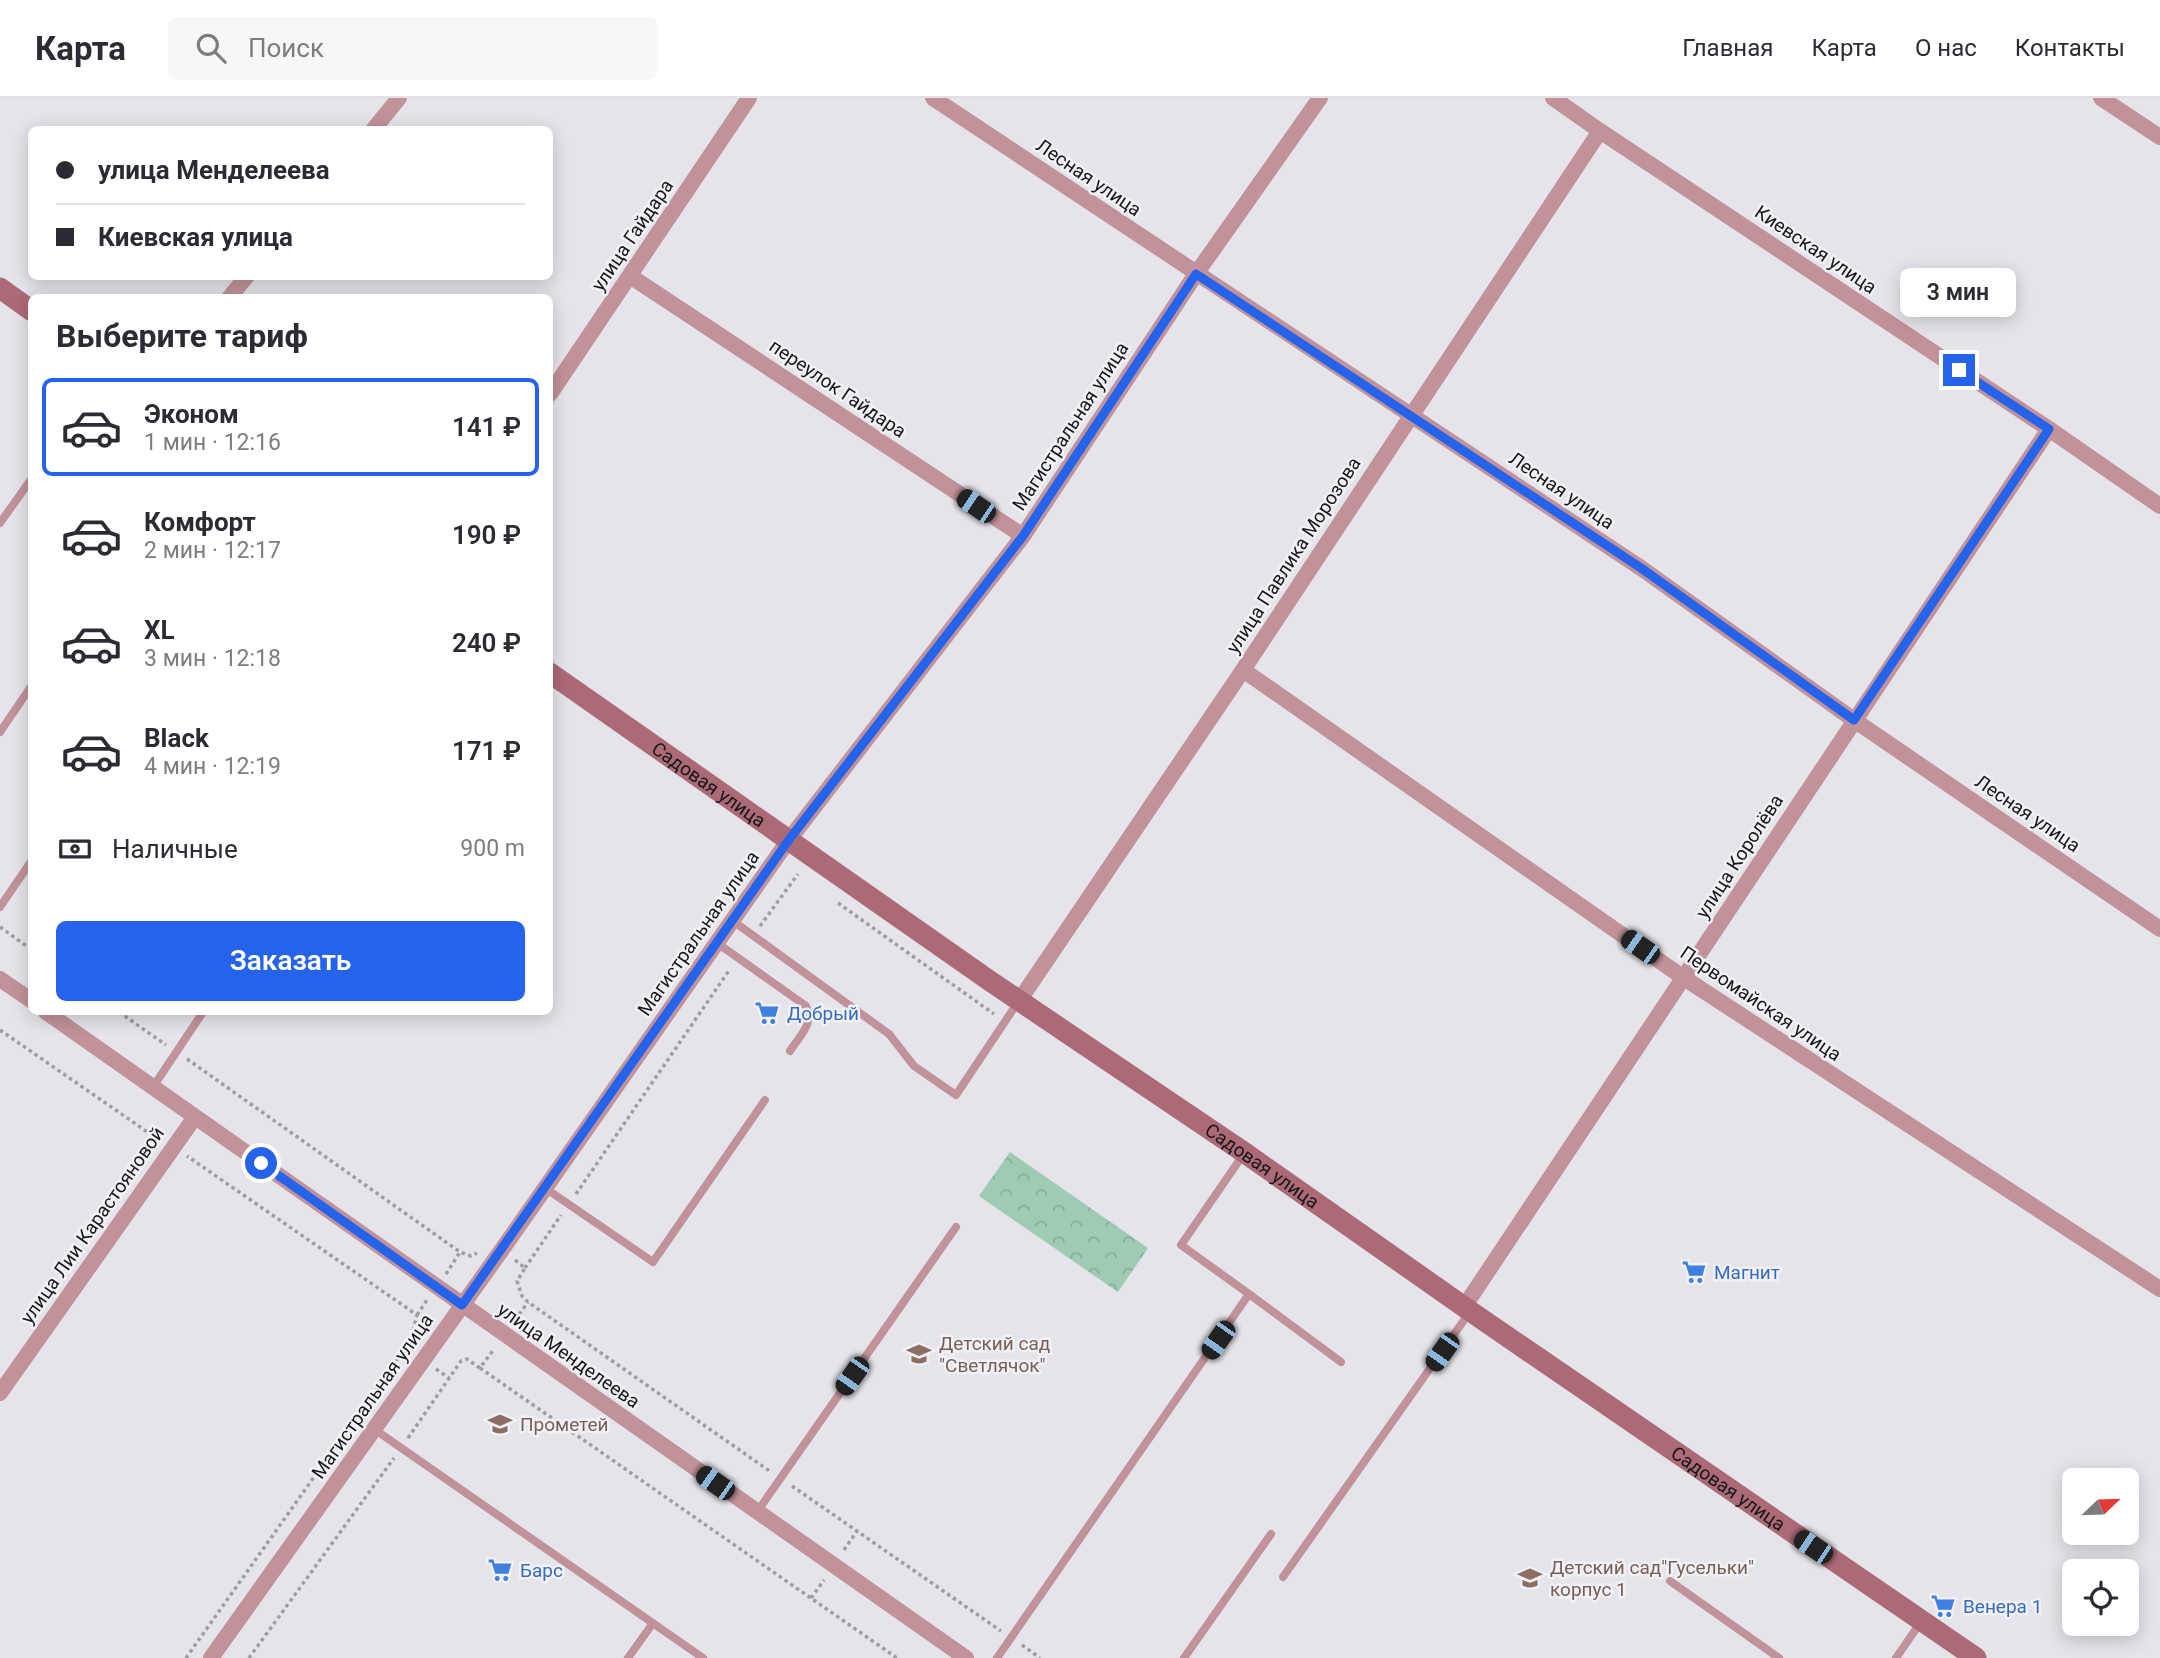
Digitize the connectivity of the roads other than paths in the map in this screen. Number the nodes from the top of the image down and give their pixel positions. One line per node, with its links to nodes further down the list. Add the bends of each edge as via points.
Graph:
1 (399, 98): 7 (street)
2 (749, 98): 11 (street, улица Гайдара)
3 (933, 98): 10 (street, Лесная улица)
4 (1320, 98): 10 (street, Магистральная улица)
5 (1553, 98): 8 (street, Киевская улица)
6 (2101, 98): 9 (street)
7 (376, 126)
8 (1600, 131): 17 (street, улица Павлика Морозова); 18 (street, Киевская улица)
9 (2160, 137)
10 (1196, 274): 17 (street, Лесная улица); 22 (street, Магистральная улица)
11 (630, 276): 16 (street, улица Гайдара); 22 (street, переулок Гайдара)
12 (244, 280): 14 (street)
13 (0, 288): 15 (street)
14 (232, 294)
15 (28, 308)
16 (553, 390)
17 (1411, 415): 23 (street, улица Павлика Морозова); 26 (street, Лесная улица, via 1641,568)
18 (2049, 429): 20 (street, Киевская улица); 26 (street, улица Королёва)
19 (28, 484): 21 (lane)
20 (2160, 506)
21 (0, 523)
22 (1023, 536): 28 (street, Магистральная улица)
23 (1243, 670): 34 (street, Первомайская улица); 37 (street, улица Павлика Морозова)
24 (553, 675): 28 (street, Садовая улица)
25 (28, 691): 27 (lane)
26 (1854, 720): 32 (street, Лесная улица); 34 (street, улица Королёва)
27 (0, 732)
28 (788, 841): 31 (street, Магистральная улица); 37 (street, Садовая улица)
29 (28, 866): 30 (lane)
30 (0, 907)
31 (733, 921): 33 (street, Магистральная улица); 37 (lane, via 889,1034 914,1066 956,1095)
32 (2160, 929)
33 (717, 943): 40 (lane, via 806,1006 810,1023); 45 (street, Магистральная улица)
34 (1684, 978): 47 (street, Первомайская улица); 50 (street, улица Королёва)
35 (0, 979): 36 (street)
36 (28, 998)
37 (1019, 1001): 44 (street, Садовая улица)
38 (50, 1015): 41 (street, улица Менделеева)
39 (201, 1015): 41 (lane)
40 (790, 1051)
41 (153, 1087): 43 (street, улица Менделеева)
42 (765, 1100): 45 (lane, via 653,1262)
43 (195, 1117): 49 (street, улица Менделеева); 52 (street, улица Лии Карастояновой)
44 (1245, 1153): 48 (lane, via 1181,1245); 50 (street, Садовая улица)
45 (545, 1188): 49 (street, Магистральная улица)
46 (956, 1227): 54 (lane)
47 (2160, 1289)
48 (1249, 1294): 51 (lane); 64 (lane)
49 (462, 1305): 53 (street, Магистральная улица); 54 (street, улица Менделеева)
50 (1467, 1309): 56 (lane); 58 (street, Садовая улица)
51 (1341, 1362)
52 (0, 1392)
53 (374, 1429): 59 (lane); 60 (street, Магистральная улица)
54 (757, 1513): 63 (street, улица Менделеева)
55 (1271, 1534): 65 (lane)
56 (1283, 1577)
57 (1670, 1581): 66 (lane)
58 (1922, 1621): 67 (lane); 68 (street, Садовая улица)
59 (653, 1623): 61 (lane); 62 (lane)
60 (211, 1658)
61 (628, 1658)
62 (703, 1658)
63 (966, 1658)
64 (997, 1658)
65 (1184, 1658)
66 (1779, 1658)
67 (1896, 1658)
68 (1976, 1658)

